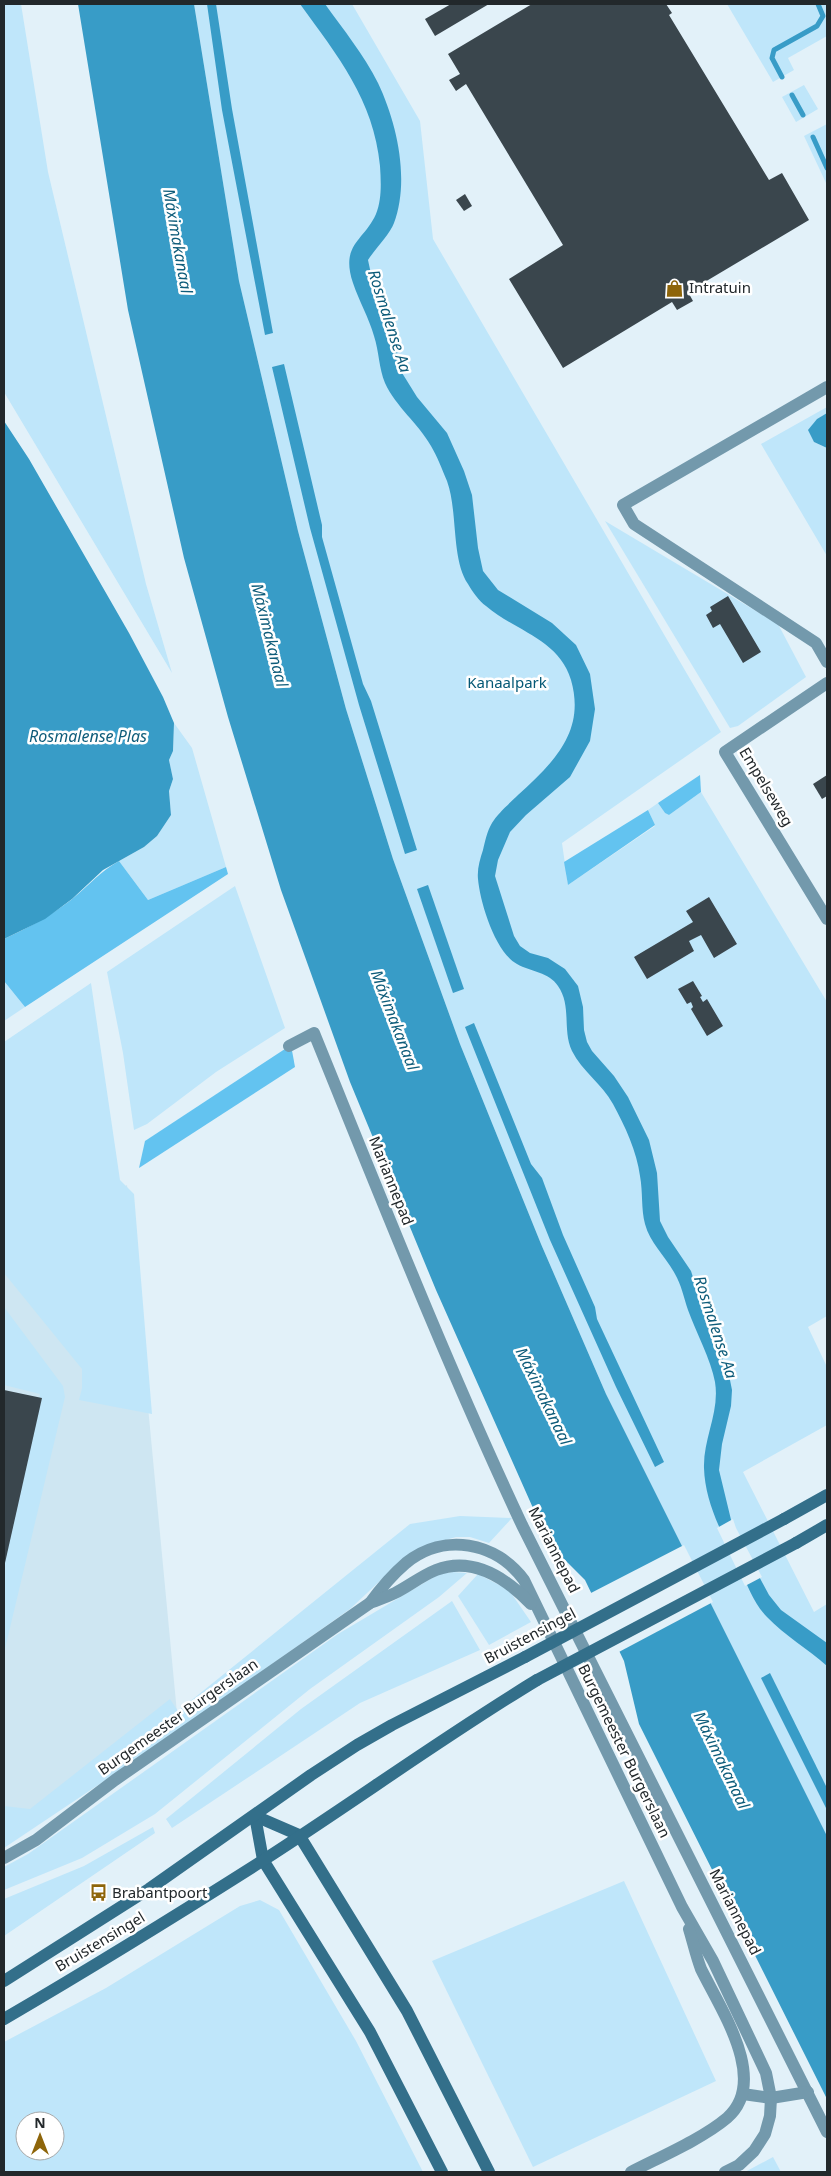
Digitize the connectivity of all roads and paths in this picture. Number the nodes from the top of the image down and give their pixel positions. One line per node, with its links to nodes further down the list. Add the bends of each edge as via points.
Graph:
1 (827, 387): 2 (street, via 623,505 634,524 816,642)
2 (827, 662)
3 (827, 683): 4 (street, Empelseweg, via 725,752)
4 (827, 919)
5 (290, 1046): 17 (street, Mariannepad, via 314,1033 421,1298 487,1450)
6 (827, 1495): 10 (main road, Bruistensingel, bridge, via 392,1725 311,1775)
7 (827, 1525): 11 (main road, Bruistensingel, bridge, via 537,1680)
8 (370, 1603): 9 (street, Burgemeester Burgerslaan, via 437,1570 470,1566 495,1575 516,1588); 9 (street, Burgemeester Burgerslaan, via 396,1572 419,1554 442,1546 465,1544 490,1551 512,1565 524,1580); 12 (street, Burgemeester Burgerslaan, via 115,1780 36,1840)
9 (537, 1609): 14 (street, Burgemeester Burgerslaan)
10 (255, 1816): 11 (main road); 13 (main road); 15 (main road, Bruistensingel, via 149,1889)
11 (299, 1836): 13 (main road, Bruistensingel); 22 (main road, via 408,2011)
12 (4, 1858)
13 (263, 1860): 16 (main road, Bruistensingel); 21 (main road, via 370,2032)
14 (682, 1907): 18 (street, via 700,1966 742,2054); 19 (street, via 713,1961 766,2073)
15 (4, 1981)
16 (4, 2019)
17 (808, 2092): 19 (street); 20 (street, Mariannepad)
18 (743, 2094): 19 (street); 23 (street, via 728,2118)
19 (771, 2098): 24 (street, via 770,2116 754,2151)
20 (827, 2132)
21 (442, 2172)
22 (489, 2172)
23 (631, 2172)
24 (725, 2172)

